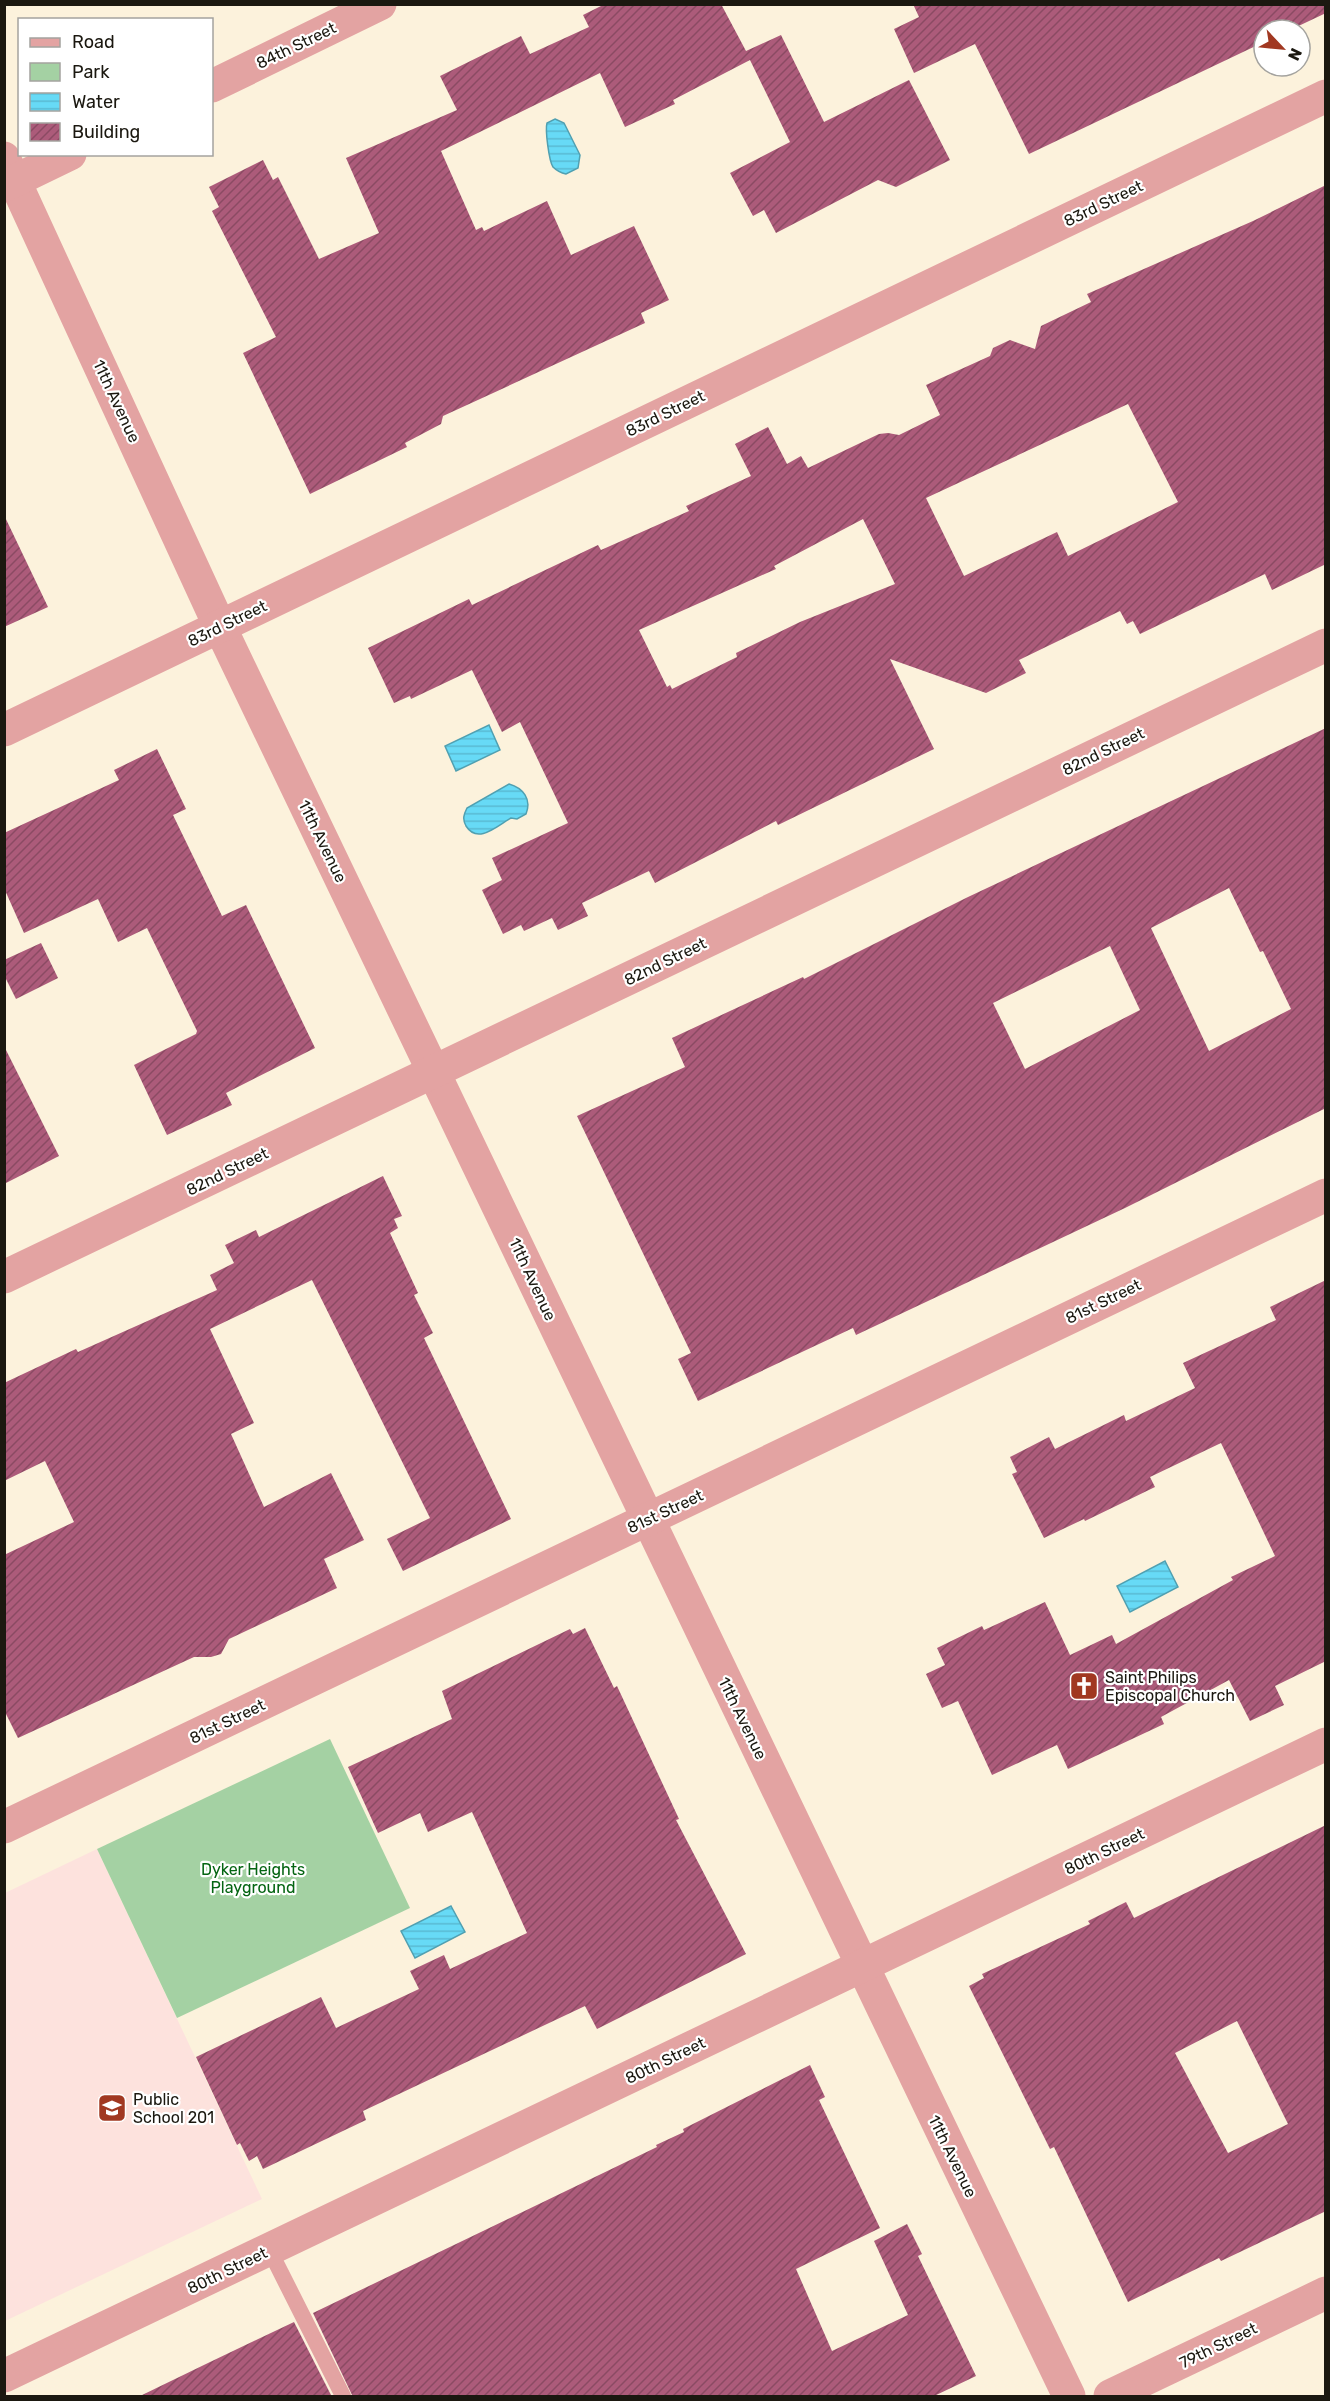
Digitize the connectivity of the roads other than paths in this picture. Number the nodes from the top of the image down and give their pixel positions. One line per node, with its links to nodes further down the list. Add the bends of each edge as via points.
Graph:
1 (380, 4): 2 (street, 84th Street)
2 (213, 86)
3 (1326, 96): 6 (street, 83rd Street)
4 (64, 156): 5 (street)
5 (8, 175): 6 (street, 11th Avenue)
6 (220, 627): 8 (street, 83rd Street); 9 (street, 11th Avenue)
7 (1326, 645): 9 (street, 82nd Street)
8 (4, 730)
9 (434, 1072): 11 (street, 82nd Street); 12 (street, 11th Avenue)
10 (1326, 1195): 12 (street, 81st Street)
11 (4, 1277)
12 (647, 1519): 14 (street, 81st Street); 15 (street, 11th Avenue)
13 (1326, 1744): 15 (street, 80th Street)
14 (4, 1827)
15 (862, 1966): 16 (street, 80th Street); 20 (street, 11th Avenue)
16 (269, 2249): 18 (street, 80th Street); 19 (lane)
17 (1326, 2293): 21 (street, 79th Street)
18 (4, 2376)
19 (343, 2397)
20 (1069, 2397)
21 (1110, 2397)

